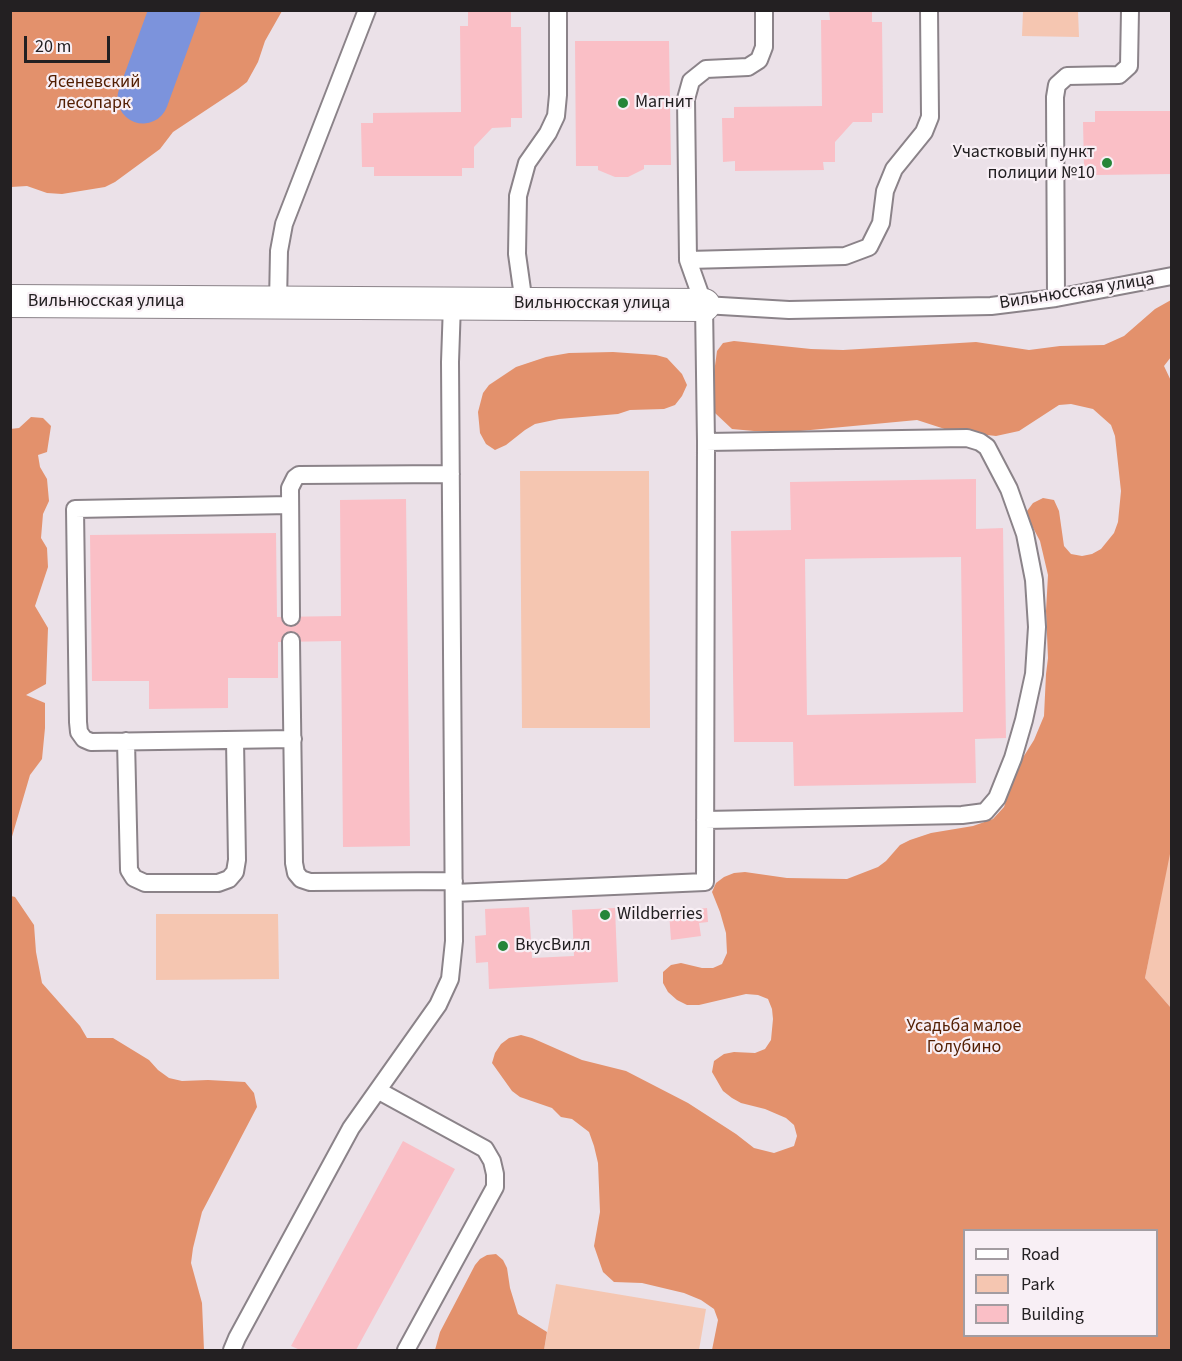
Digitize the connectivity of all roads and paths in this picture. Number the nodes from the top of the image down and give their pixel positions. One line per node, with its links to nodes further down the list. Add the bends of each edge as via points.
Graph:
1 (367, 10): 10 (lane, via 284,224)
2 (558, 10): 12 (lane, via 556,116 527,163 518,196 517,254)
3 (764, 10): 6 (lane, via 764,47 759,60 748,67 706,69 691,81 686,99)
4 (929, 10): 6 (lane, via 930,117 924,132 894,169 885,191 881,223 869,246 845,256)
5 (1130, 10): 8 (lane, via 1129,66 1119,75 1067,76 1057,85)
6 (688, 260): 13 (lane)
7 (1172, 276): 8 (lane, Вильнюсская улица)
8 (1056, 298): 13 (lane, Вильнюсская улица, via 991,306 789,310)
9 (10, 301): 10 (street, Вильнюсская улица)
10 (278, 303): 11 (street, Вильнюсская улица)
11 (452, 304): 12 (street, Вильнюсская улица); 15 (lane)
12 (524, 304): 13 (street, Вильнюсская улица)
13 (704, 305): 14 (lane)
14 (706, 442): 22 (lane); 22 (lane, via 967,438 980,442 987,447 1009,489 1025,534 1034,580 1037,627 1034,674 1024,720 997,798 985,812)
15 (451, 474): 16 (lane, via 298,475 290,488); 23 (lane)
16 (290, 505): 17 (lane); 21 (lane, via 75,509 79,732 91,742)
17 (291, 617)
18 (291, 641): 19 (lane)
19 (293, 739): 20 (lane); 23 (lane, via 294,863 301,879)
20 (235, 740): 21 (lane); 21 (lane, via 237,860 235,872 218,883 145,883 134,878 129,870)
21 (126, 741)
22 (705, 820): 23 (lane, via 705,882)
23 (454, 887): 24 (lane, via 450,979 438,1005)
24 (379, 1091): 25 (lane, via 351,1128); 26 (lane, via 485,1149 495,1174 495,1187)
25 (232, 1350)
26 (406, 1350)

